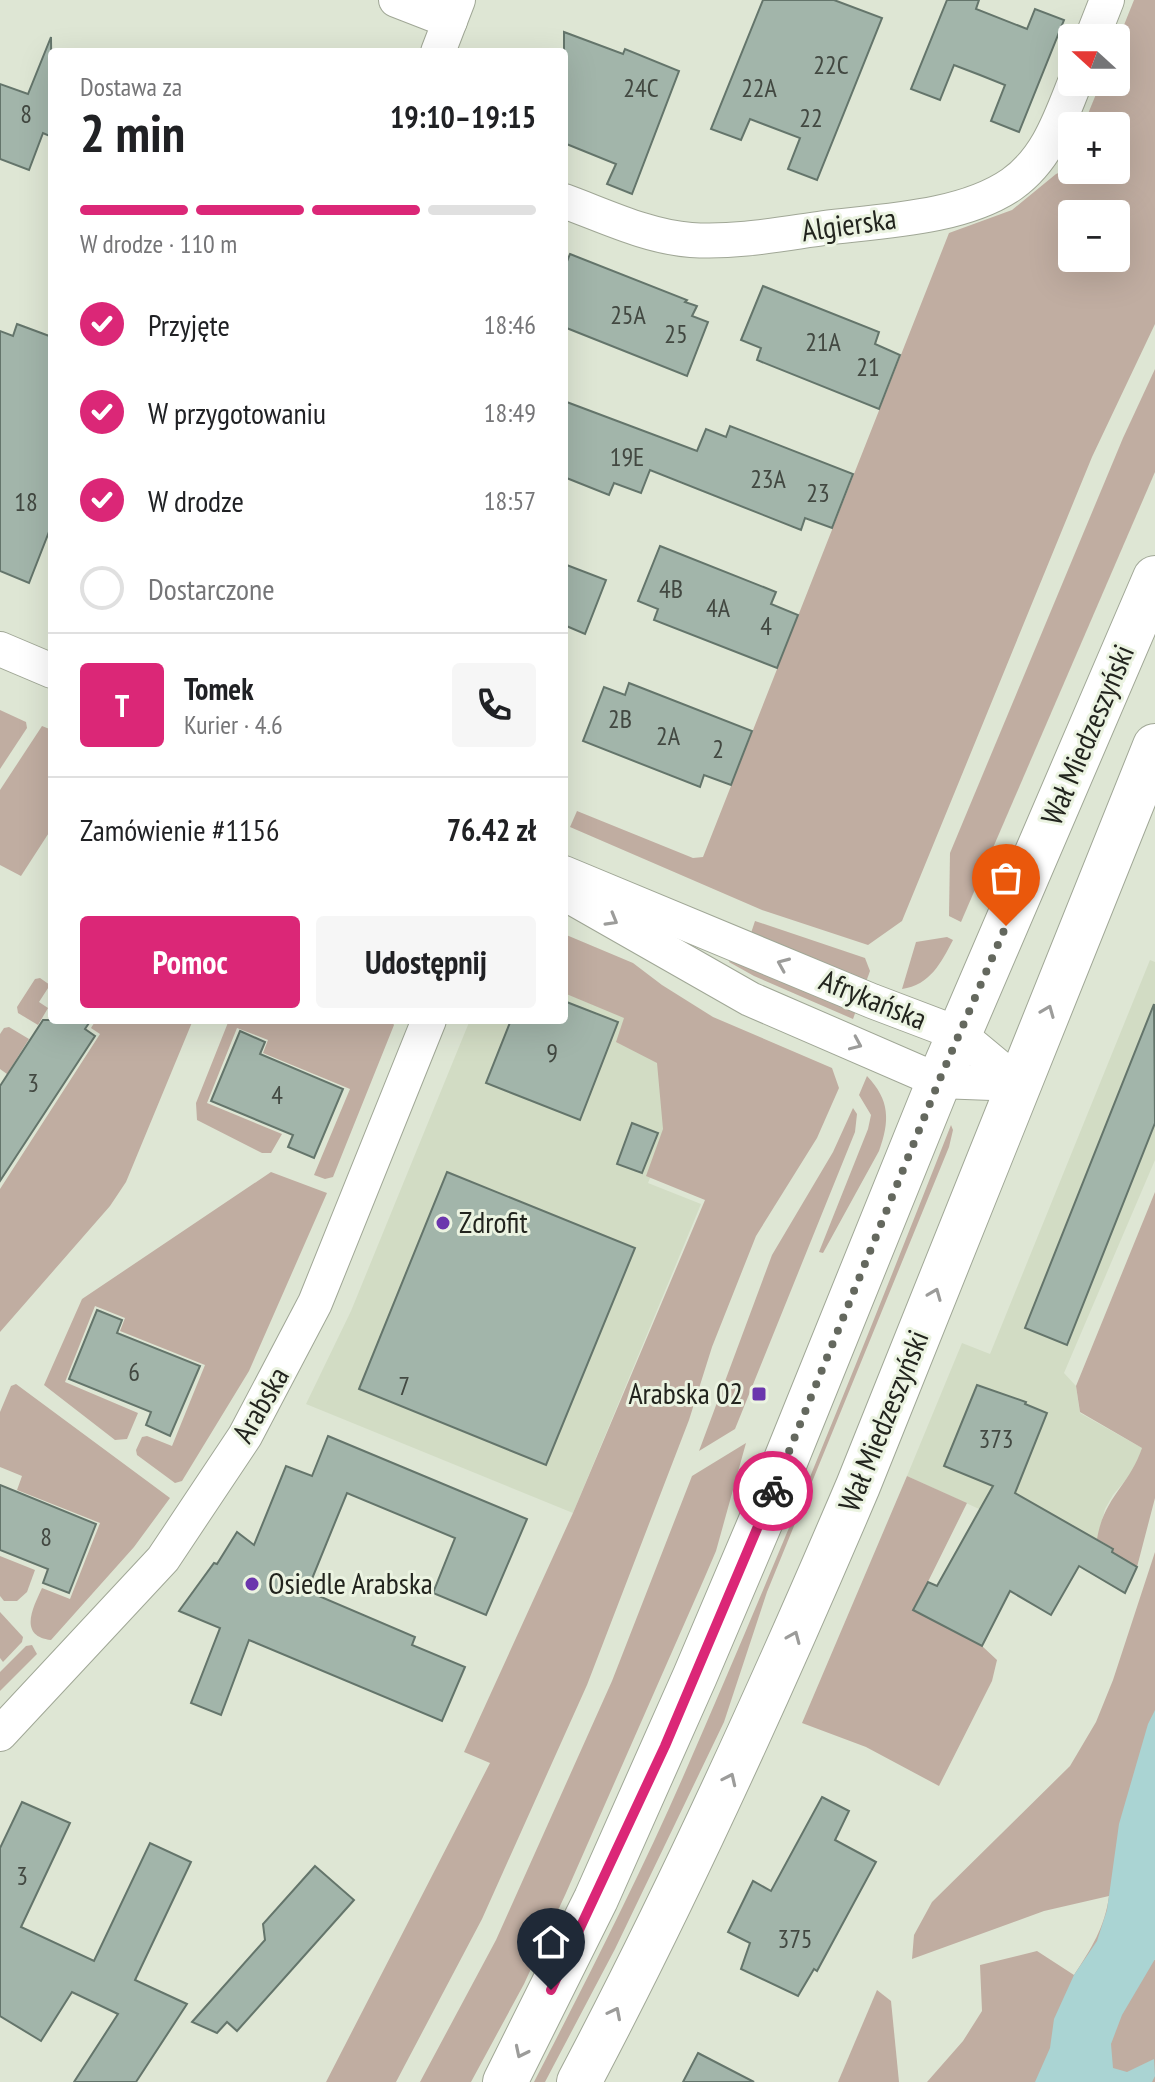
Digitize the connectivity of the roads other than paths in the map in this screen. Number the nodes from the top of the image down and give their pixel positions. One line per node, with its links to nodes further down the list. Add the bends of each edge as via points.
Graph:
1 (396, 0): 3 (street)
2 (1107, 0): 4 (street)
3 (449, 24)
4 (1098, 24)
5 (1070, 96): 6 (street, Algierska, via 1052,142 1032,164 1013,183 960,207 740,240 690,240 642,230)
6 (568, 202)
7 (1155, 578): 14 (main road, Wał Miedzeszyński)
8 (0, 649): 9 (street)
9 (48, 669)
10 (1155, 746): 16 (main road, Wał Miedzeszyński, one-way to 10)
11 (568, 875): 14 (street, Afrykańska, one-way to 11)
12 (568, 895): 15 (street, Afrykańska, one-way to 15, via 750,999)
13 (427, 1024): 17 (street, Arabska, via 315,1303 245,1436 163,1559)
14 (959, 1034): 15 (main road, Wał Miedzeszyński); 16 (street, Afrykańska)
15 (939, 1081): 16 (street, Afrykańska); 18 (main road, Wał Miedzeszyński, one-way to 18, via 671,1732)
16 (1019, 1084): 19 (main road, Wał Miedzeszyński, one-way to 16, via 769,1695)
17 (0, 1734)
18 (505, 2082)
19 (579, 2082)

